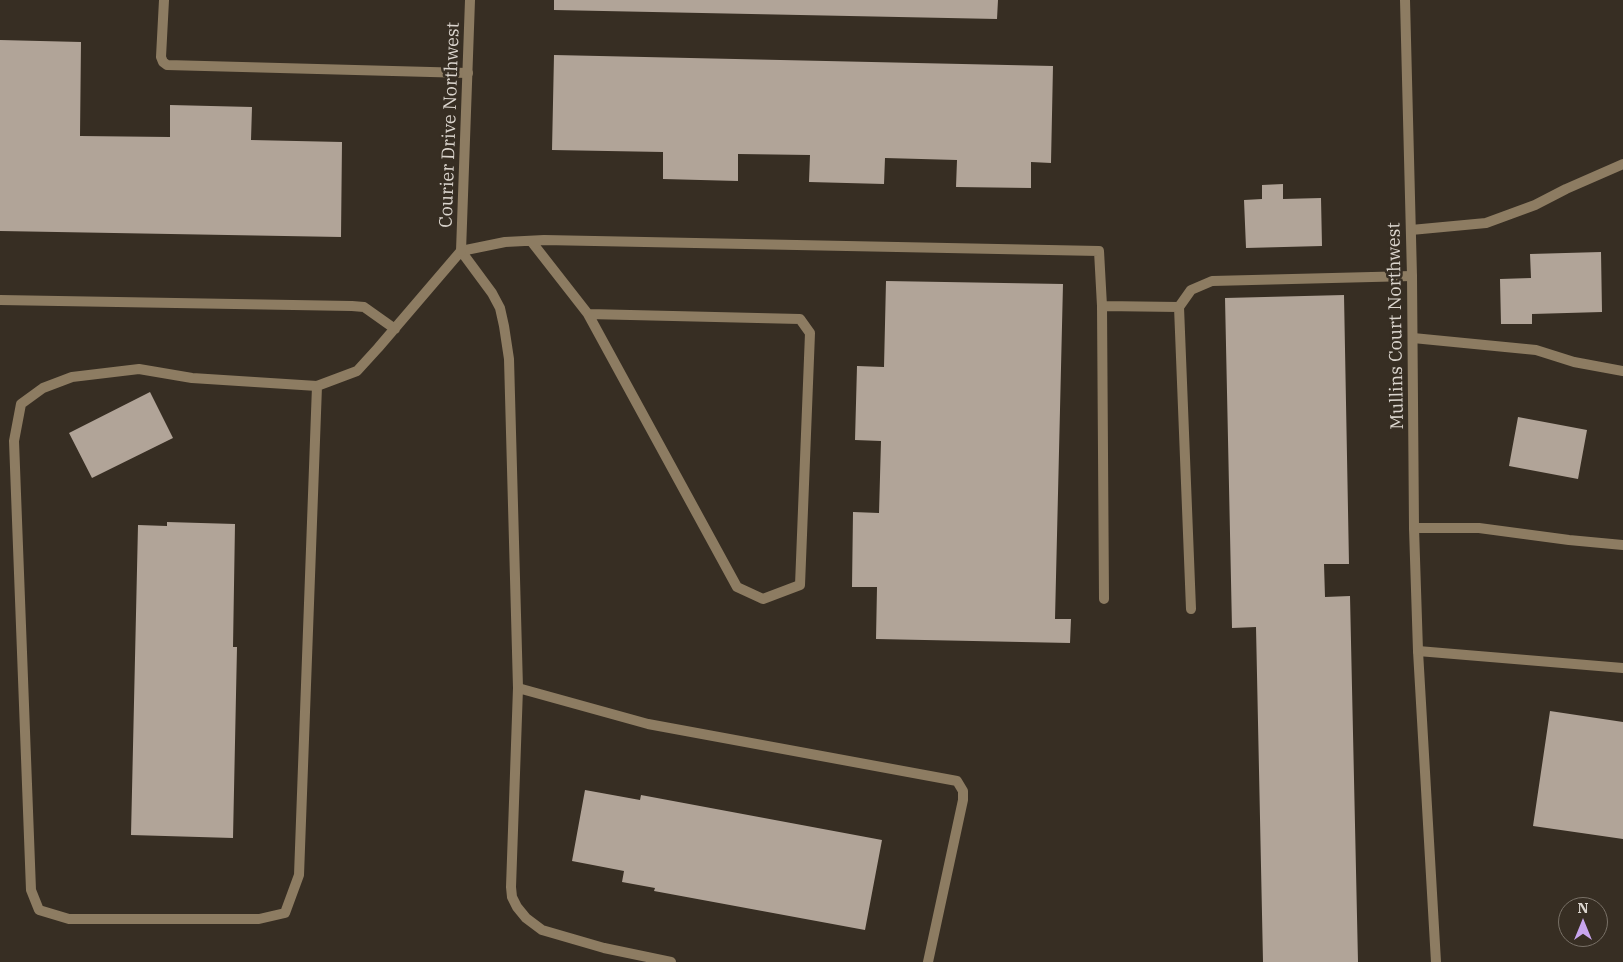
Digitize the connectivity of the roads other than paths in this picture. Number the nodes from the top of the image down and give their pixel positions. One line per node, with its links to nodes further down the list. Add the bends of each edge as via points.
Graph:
1 (164, 0): 4 (street, via 161,57 167,65)
2 (470, 0): 4 (street, Courier Drive Northwest)
3 (1405, 0): 6 (street, Mullins Court Northwest)
4 (468, 73): 8 (street, Courier Drive Northwest)
5 (1623, 164): 6 (street, via 1535,206 1486,223)
6 (1411, 230): 9 (street, Mullins Court Northwest)
7 (532, 241): 8 (street, via 505,242); 11 (street, via 1099,251); 13 (street)
8 (462, 251): 14 (street); 24 (street, via 500,308 507,342)
9 (1412, 276): 12 (street, via 1212,281 1191,290); 15 (street, Mullins Court Northwest)
10 (0, 300): 14 (street, via 352,306 364,307)
11 (1102, 306): 12 (street); 20 (street)
12 (1179, 307): 21 (street)
13 (588, 314): 13 (street, via 737,587 763,598 800,585 810,333 800,319)
14 (395, 329): 17 (street, via 357,371)
15 (1413, 338): 16 (street, via 1536,350 1574,362); 18 (street, Mullins Court Northwest)
16 (1623, 371)
17 (317, 386): 17 (street, via 192,378 139,369 72,376 43,388 21,404 14,441 31,890 39,910 69,918 259,919 285,912 298,875)
18 (1414, 528): 19 (street, via 1479,528); 22 (street, Mullins Court Northwest)
19 (1623, 545)
20 (1104, 599)
21 (1191, 609)
22 (1418, 651): 23 (street); 27 (street, Mullins Court Northwest)
23 (1623, 668)
24 (518, 688): 25 (street, via 511,887 517,907 542,930 604,948); 26 (street, via 648,724 957,781 963,800)
25 (671, 962)
26 (928, 962)
27 (1436, 962)

